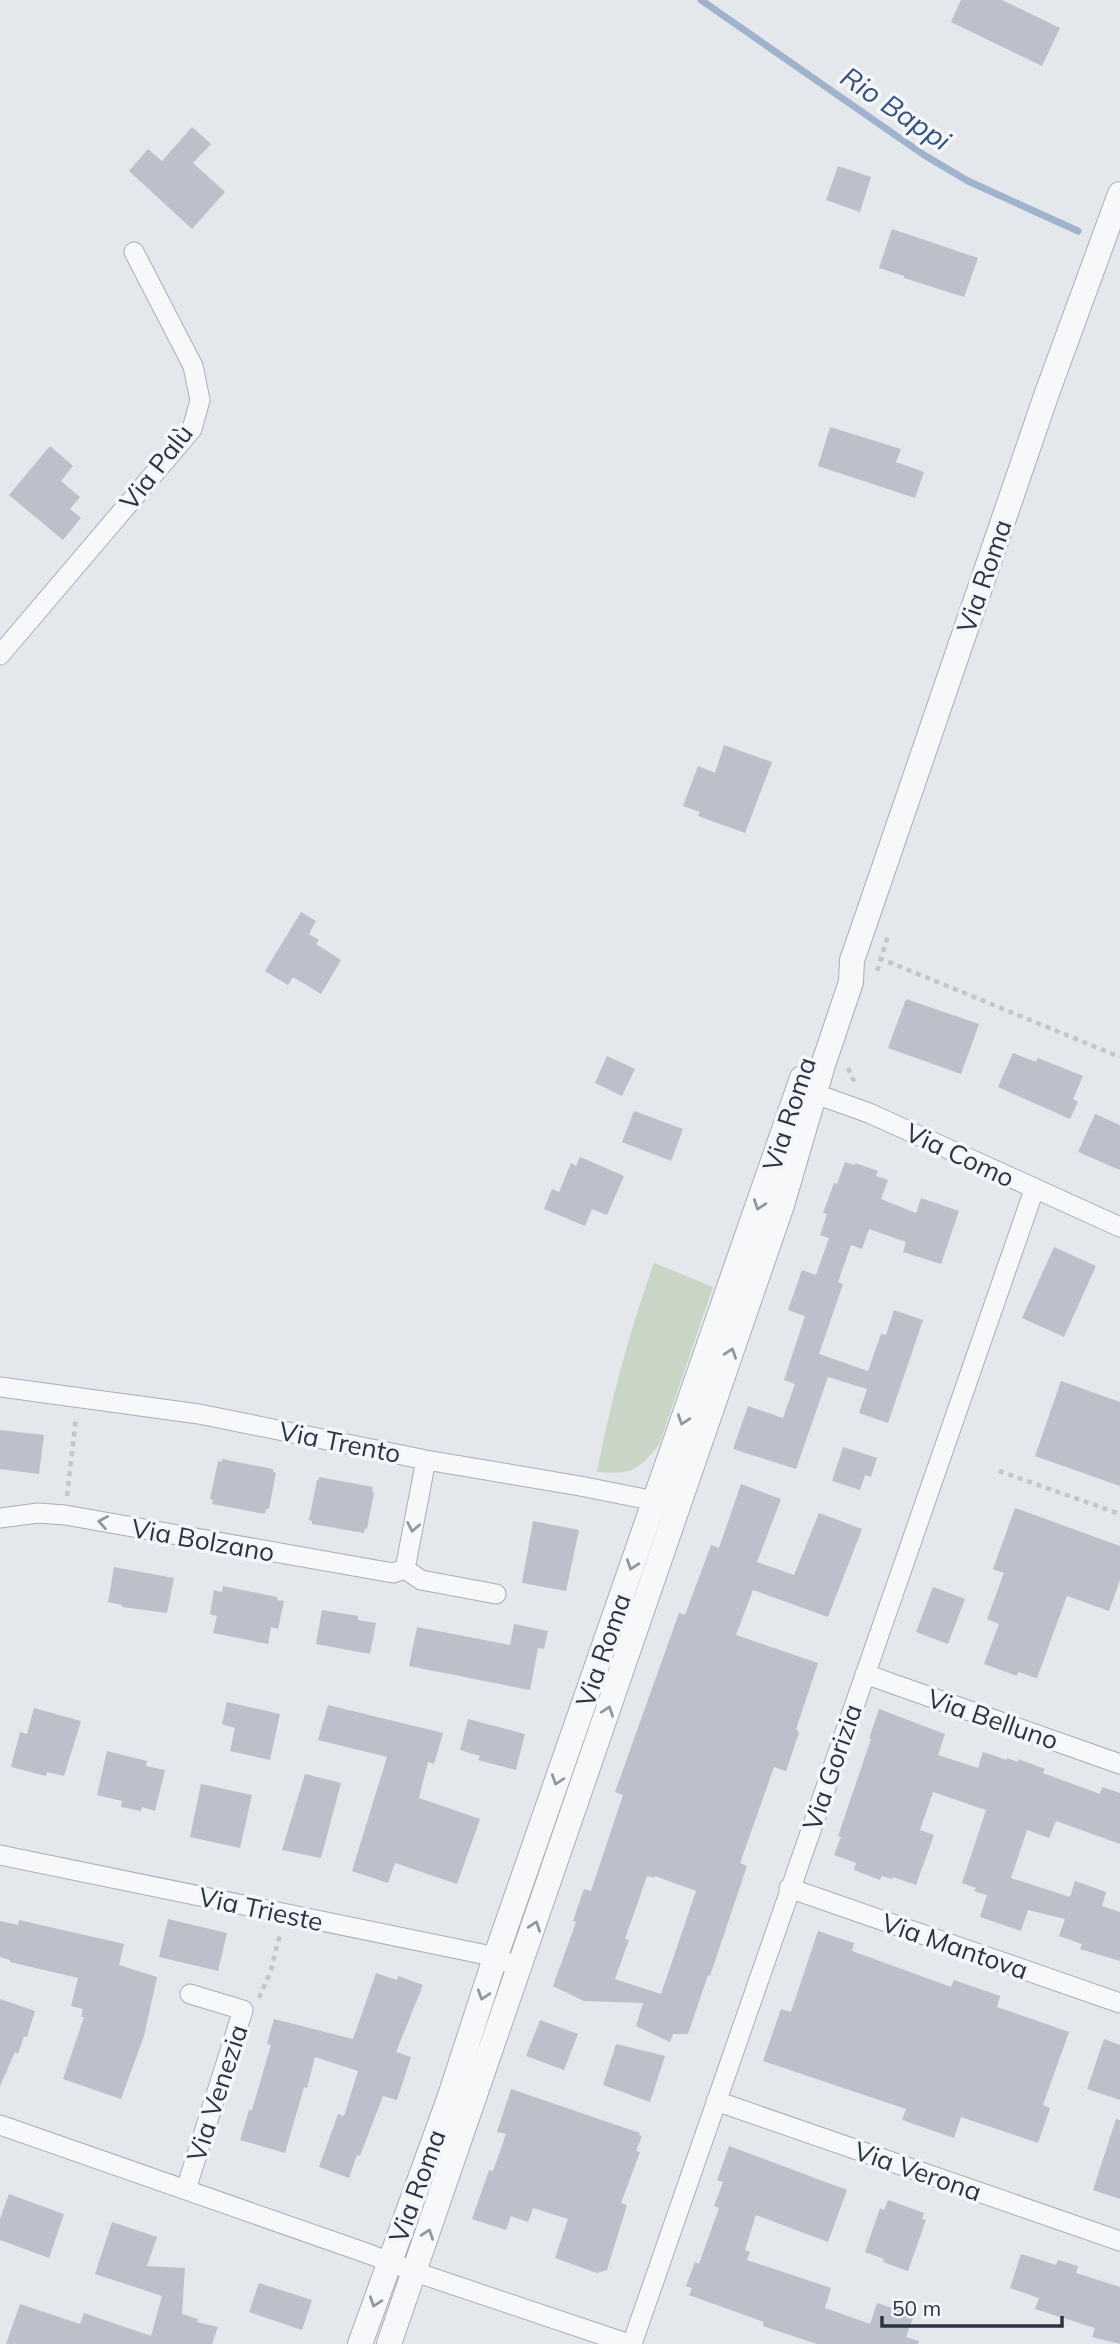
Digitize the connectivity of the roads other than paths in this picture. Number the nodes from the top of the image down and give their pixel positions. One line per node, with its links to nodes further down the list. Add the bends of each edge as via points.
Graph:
1 (1120, 194): 4 (street, Via Roma, via 854,955 851,982)
2 (134, 252): 3 (street, Via Palù, via 193,366 200,400 192,429)
3 (0, 655)
4 (805, 1096): 5 (street, Via Como, via 869,1113); 9 (street, Via Roma, via 782,1205)
5 (1034, 1190): 6 (street, Via Como); 13 (street, Via Gorizia)
6 (1120, 1227)
7 (0, 1387): 8 (street, Via Trento, via 199,1414)
8 (426, 1460): 9 (street, Via Trento); 11 (street, one-way to 11)
9 (666, 1505): 17 (street, Via Roma, one-way to 17); 18 (street, Via Roma, one-way to 9)
10 (0, 1518): 11 (street, Via Bolzano, one-way to 10, via 393,1573 65,1515)
11 (405, 1569): 12 (street, Via Bolzano, via 421,1580)
12 (496, 1594)
13 (865, 1674): 14 (street, Via Belluno); 16 (street, Via Gorizia)
14 (1120, 1764)
15 (0, 1854): 17 (street, Via Trieste)
16 (789, 1888): 20 (street, Via Mantova); 21 (street, Via Gorizia)
17 (495, 1958): 18 (street, Via Trieste); 25 (street, Via Roma, one-way to 25)
18 (521, 1967): 25 (street, Via Roma, one-way to 18)
19 (190, 1994): 23 (street, Via Venezia, via 243,2010)
20 (1120, 2003)
21 (716, 2101): 24 (street, Via Verona); 28 (street, Via Gorizia)
22 (0, 2125): 23 (street, Via Venezia)
23 (186, 2189): 25 (street, Via Venezia)
24 (1120, 2241)
25 (402, 2267): 26 (street, Via Roma, one-way to 26); 27 (street, Via Roma); 28 (street, Via Venezia)
26 (360, 2344)
27 (389, 2344)
28 (630, 2344)

